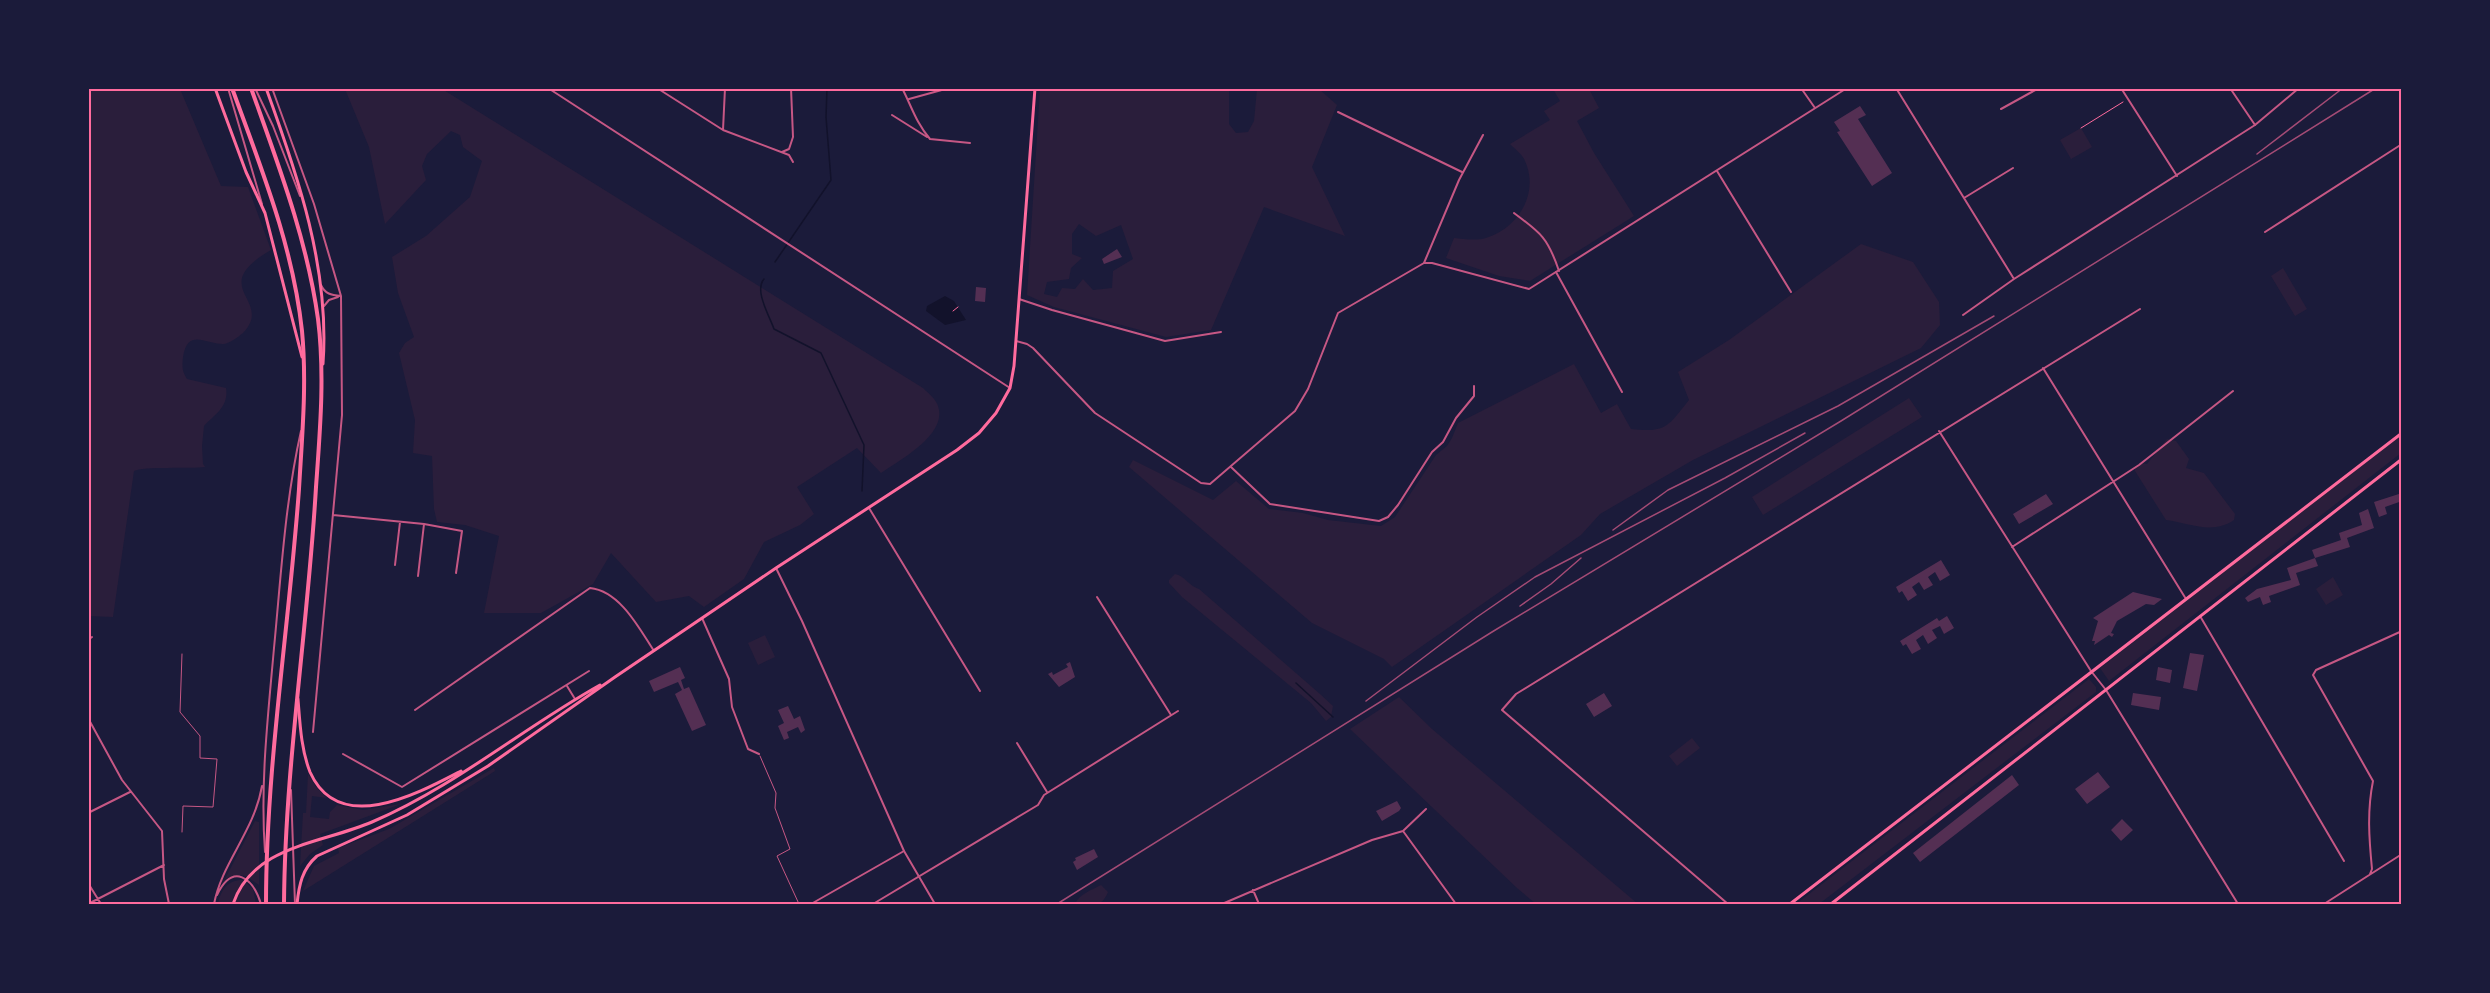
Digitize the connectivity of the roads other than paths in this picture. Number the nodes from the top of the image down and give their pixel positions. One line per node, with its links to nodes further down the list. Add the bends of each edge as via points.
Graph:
1 (215, 88): 39 (main road)
2 (230, 88): 39 (street); 54 (highway, via 285,239)
3 (253, 88): 37 (street, via 273,126); 56 (highway, via 304,249 318,320)
4 (266, 88): 37 (main road)
5 (272, 88): 47 (street, via 314,204)
6 (548, 88): 58 (street)
7 (657, 88): 26 (street)
8 (725, 88): 26 (street)
9 (791, 88): 31 (street, via 793,137 789,149)
10 (902, 88): 20 (street)
11 (949, 88): 20 (street)
12 (1035, 88): 48 (main road)
13 (1801, 88): 21 (street)
14 (1847, 88): 21 (street)
15 (1896, 88): 38 (street)
16 (2040, 88): 22 (street)
17 (2121, 88): 36 (street)
18 (2230, 88): 25 (street)
19 (2299, 88): 25 (street)
20 (909, 99): 28 (street, via 913,114)
21 (1815, 108): 34 (street)
22 (2001, 109)
23 (1338, 112): 35 (street)
24 (892, 115): 28 (street)
25 (2254, 125): 36 (street)
26 (723, 130): 31 (street)
27 (1483, 135): 35 (street)
28 (930, 138): 29 (street)
29 (970, 143)
30 (2402, 144): 41 (street)
31 (782, 152): 32 (street)
32 (793, 162)
33 (2013, 168): 38 (street)
34 (1717, 171): 43 (street); 46 (street)
35 (1462, 172): 42 (street)
36 (2177, 176): 44 (street)
37 (300, 196): 45 (main road)
38 (1964, 198): 44 (street)
39 (265, 213): 54 (main road)
40 (1514, 213): 43 (street, via 1540,232)
41 (2265, 232)
42 (1424, 263): 43 (street, via 1529,289); 65 (street, via 1338,313 1302,402)
43 (1558, 271): 60 (street)
44 (2014, 279): 51 (street)
45 (321, 285): 47 (street, via 330,295); 49 (main road)
46 (1791, 292)
47 (340, 296): 49 (street, via 329,300); 68 (street, via 342,416)
48 (1019, 299): 52 (street, via 1165,341); 53 (main road)
49 (323, 308): 56 (main road)
50 (2140, 309): 55 (street)
51 (1963, 315)
52 (1221, 332)
53 (1016, 341): 58 (main road); 65 (street, via 1033,348 1095,413 1201,483 1213,483)
54 (304, 364): 61 (highway)
55 (2043, 368): 62 (street); 66 (street)
56 (322, 380): 90 (highway, via 313,540)
57 (1474, 386): 65 (street, via 1474,396 1443,442 1432,452 1398,505 1379,521 1270,504)
58 (1010, 388): 67 (main road, via 996,413 978,433)
59 (2233, 391): 66 (street)
60 (1622, 392)
61 (304, 417): 102 (street, via 290,491); 114 (highway)
62 (1939, 431): 71 (street); 137 (street, via 1516,694 1502,710)
63 (2402, 433): 77 (main road)
64 (2402, 459): 78 (main road)
65 (1231, 467)
66 (2114, 481): 71 (street); 77 (street)
67 (869, 508): 73 (main road); 91 (street)
68 (333, 515): 69 (street); 97 (street)
69 (400, 522): 70 (street); 72 (street)
70 (424, 524): 74 (street, via 462,531); 75 (street)
71 (2012, 547): 86 (street)
72 (395, 565)
73 (776, 568): 79 (main road); 110 (street)
74 (456, 573)
75 (418, 576)
76 (1097, 597): 95 (street)
77 (2186, 599): 86 (main road)
78 (2200, 616): 89 (main road); 112 (street)
79 (702, 618): 83 (main road); 100 (street, via 729,680 732,707 748,749)
80 (2402, 631): 115 (street, via 2316,670 2313,675 2373,781 2368,822)
81 (92, 638): 82 (street)
82 (88, 640)
83 (654, 651): 87 (main road); 93 (street, via 617,602 597,588 590,588)
84 (182, 654): 109 (lane, via 180,712 201,736 200,758 217,759 213,807 183,806)
85 (589, 670): 88 (street)
86 (2091, 671): 89 (street); 138 (main road)
87 (615, 677): 92 (main road); 129 (main road, via 448,791 386,826 317,856 301,879)
88 (567, 685): 92 (street); 99 (street, via 402,787)
89 (2106, 690): 139 (main road); 140 (street)
90 (298, 691): 101 (main road, via 301,733 310,771 326,792 345,803 364,807 398,800); 103 (highway)
91 (980, 691)
92 (576, 699): 101 (main road)
93 (415, 710)
94 (1178, 711): 95 (street)
95 (1171, 715): 105 (street)
96 (88, 718): 104 (street)
97 (313, 732)
98 (1017, 743): 105 (street)
99 (344, 754)
100 (759, 754): 130 (lane, via 776,793 774,808 790,849 777,856)
101 (476, 764): 125 (main road, via 398,810 261,864 243,882)
102 (264, 777): 114 (street); 120 (street, via 257,811 220,881)
103 (290, 786): 128 (highway); 129 (street)
104 (130, 792): 107 (street); 113 (street, via 162,831)
105 (1047, 793): 116 (street, via 1038,805)
106 (1426, 809): 108 (street)
107 (88, 813)
108 (1403, 831): 118 (street, via 1371,840); 136 (street)
109 (182, 832)
110 (904, 851): 116 (street); 131 (street)
111 (2402, 854): 115 (street)
112 (2344, 861)
113 (164, 865): 119 (street); 123 (street)
114 (266, 866): 127 (highway)
115 (2370, 874): 141 (street)
116 (919, 878): 132 (street); 133 (street)
117 (88, 883): 119 (street)
118 (1253, 890): 134 (street); 135 (street)
119 (98, 899): 121 (street); 122 (street)
120 (215, 900): 124 (street); 126 (street, via 223,885 241,877 254,886)
121 (88, 904)
122 (101, 904)
123 (169, 904)
124 (214, 904)
125 (233, 904)
126 (261, 904)
127 (266, 904)
128 (284, 904)
129 (296, 904)
130 (799, 904)
131 (811, 904)
132 (873, 904)
133 (935, 904)
134 (1222, 904)
135 (1259, 904)
136 (1456, 904)
137 (1728, 904)
138 (1790, 904)
139 (1831, 904)
140 (2238, 904)
141 (2324, 904)

